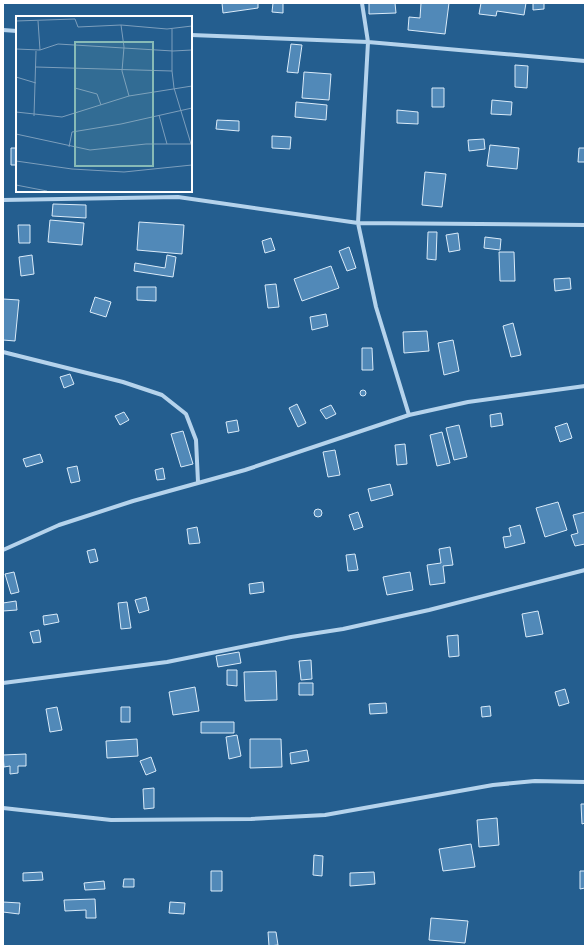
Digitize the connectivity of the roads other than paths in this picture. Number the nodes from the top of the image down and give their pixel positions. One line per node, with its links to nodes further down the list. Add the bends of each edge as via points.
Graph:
1 (362, 3): 5 (street)
2 (3, 30): 3 (street)
3 (16, 31)
4 (192, 35): 5 (street)
5 (368, 42): 6 (street); 8 (street)
6 (585, 62)
7 (3, 200): 8 (street, via 178,197)
8 (358, 224): 9 (street); 12 (street, via 376,308)
9 (585, 225)
10 (3, 352): 13 (street, via 123,382 162,395 186,414 196,440)
11 (585, 386): 12 (street, via 468,402)
12 (409, 416): 13 (street, via 245,470)
13 (198, 482): 14 (street, via 59,525)
14 (3, 550)
15 (585, 570): 16 (street, via 429,610 343,628 166,662)
16 (3, 683)
17 (585, 782): 18 (street, via 535,781 493,785 325,815 251,819 111,820)
18 (3, 808)

